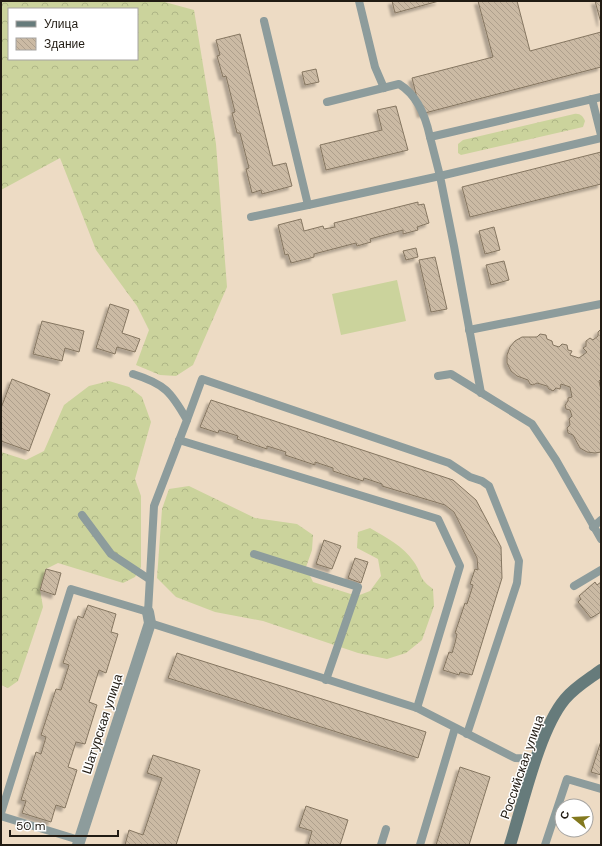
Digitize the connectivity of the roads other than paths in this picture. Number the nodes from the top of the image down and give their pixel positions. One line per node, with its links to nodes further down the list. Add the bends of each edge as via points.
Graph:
1 (359, 1): 3 (lane, via 375,67)
2 (264, 21): 10 (lane)
3 (384, 88): 6 (lane); 7 (lane, via 399,84 409,90 427,121)
4 (601, 97): 5 (lane)
5 (592, 99): 7 (lane); 8 (lane)
6 (327, 102)
7 (430, 137): 9 (lane)
8 (601, 137): 9 (lane)
9 (440, 176): 10 (lane); 13 (lane)
10 (308, 205): 11 (lane)
11 (251, 217)
12 (601, 304): 13 (lane)
13 (469, 330): 16 (lane)
14 (133, 374): 17 (lane, via 161,386 174,396)
15 (438, 376): 16 (lane, via 451,374)
16 (481, 393): 21 (lane, via 532,424)
17 (187, 420): 18 (lane); 32 (lane, via 202,379 449,463 489,486 519,560 517,583)
18 (179, 440): 25 (lane, via 154,506); 30 (lane, via 438,519 460,566)
19 (82, 515): 25 (lane, via 111,554)
20 (601, 520): 21 (lane)
21 (594, 527): 22 (lane)
22 (601, 539)
23 (254, 554): 29 (lane, via 358,587)
24 (601, 570): 26 (lane)
25 (149, 579): 27 (lane)
26 (574, 586)
27 (149, 618): 29 (lane); 35 (lane, via 71,589); 37 (street, Шатурская улица)
28 (601, 670): 33 (main road, Российская улица, via 566,698 552,717)
29 (326, 680): 30 (lane)
30 (417, 708): 31 (lane)
31 (455, 728): 32 (lane); 39 (lane)
32 (467, 734): 33 (lane, via 515,758)
33 (537, 759): 40 (main road, Российская улица)
34 (601, 789): 41 (lane, via 566,779)
35 (1, 815): 37 (lane)
36 (386, 829): 38 (lane)
37 (79, 842)
38 (381, 845)
39 (420, 845)
40 (510, 845)
41 (545, 845)

